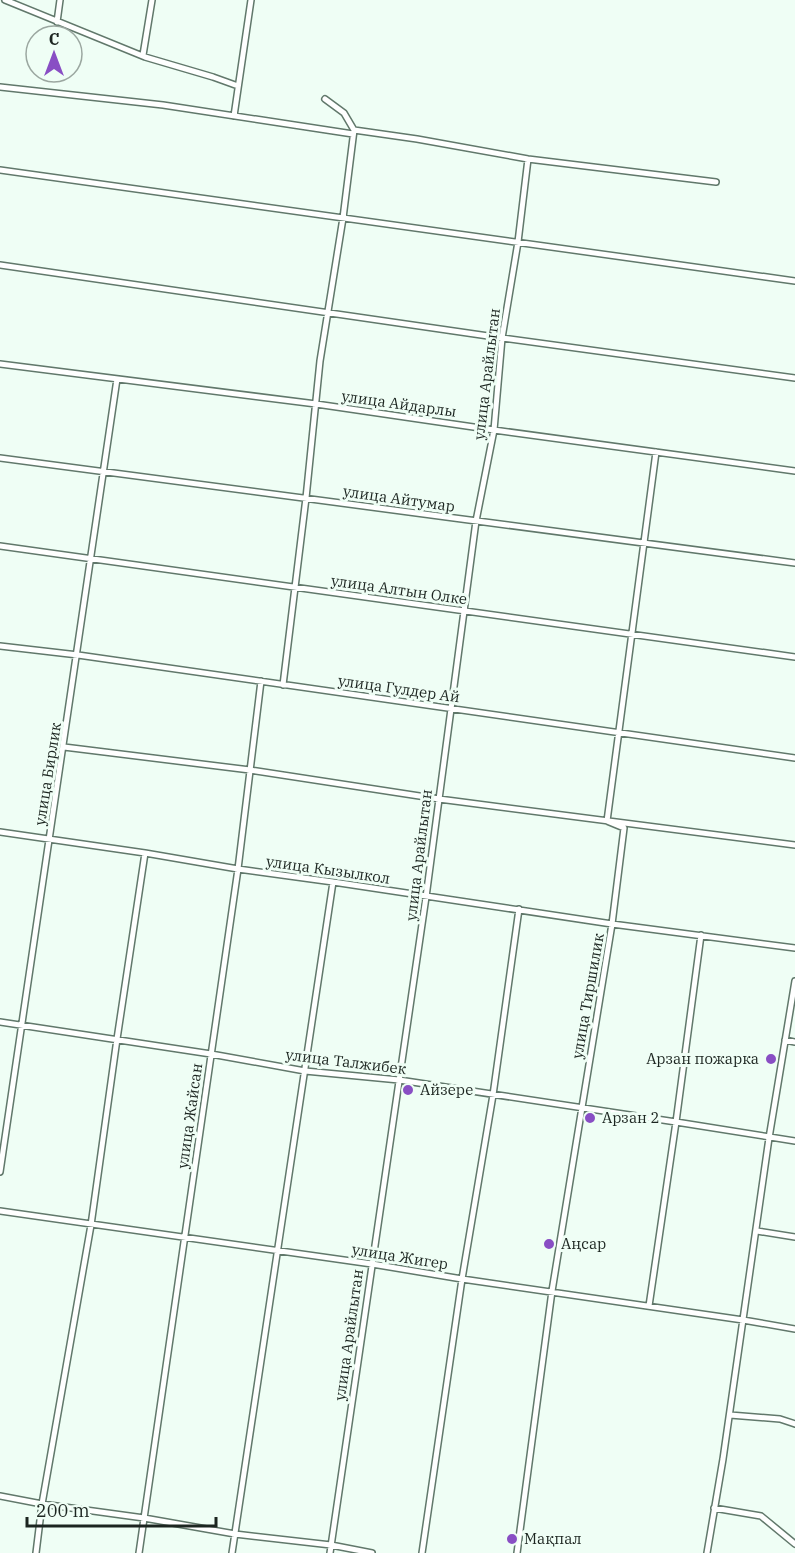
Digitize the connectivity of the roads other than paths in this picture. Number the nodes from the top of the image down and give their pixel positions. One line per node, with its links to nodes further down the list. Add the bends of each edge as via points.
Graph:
1 (5, 0): 5 (street)
2 (60, 0): 5 (street)
3 (152, 0): 6 (street)
4 (251, 0): 7 (street)
5 (57, 22): 6 (street)
6 (143, 55): 7 (street)
7 (238, 86): 10 (street)
8 (0, 87): 10 (street)
9 (325, 99): 11 (street, via 345,113)
10 (234, 116): 11 (street)
11 (354, 132): 12 (street); 15 (street)
12 (528, 159): 14 (street); 16 (street, улица Арайлытан)
13 (0, 170): 15 (street)
14 (716, 182)
15 (343, 218): 16 (street); 19 (street)
16 (518, 242): 18 (street); 20 (street, улица Арайлытан)
17 (0, 265): 19 (street)
18 (795, 280)
19 (327, 313): 20 (street); 24 (street)
20 (502, 338): 22 (street); 25 (street, улица Арайлытан)
21 (0, 364): 23 (street, улица Айдарлы)
22 (795, 378)
23 (117, 379): 24 (street, улица Айдарлы); 29 (street, улица Бирлик)
24 (316, 404): 25 (street, улица Айдарлы); 30 (street)
25 (494, 430): 26 (street, улица Айдарлы); 31 (street, улица Арайлытан)
26 (656, 452): 28 (street, улица Айдарлы); 32 (street)
27 (0, 458): 29 (street, улица Айтумар)
28 (795, 471)
29 (104, 472): 30 (street, улица Айтумар); 34 (street, улица Бирлик)
30 (306, 498): 31 (street, улица Айтумар); 36 (street)
31 (476, 521): 32 (street, улица Айтумар); 37 (street, улица Арайлытан)
32 (644, 543): 35 (street, улица Айтумар); 38 (street)
33 (0, 546): 34 (street, улица Алтын Олке)
34 (91, 559): 36 (street, улица Алтын Олке); 40 (street, улица Бирлик)
35 (795, 563)
36 (295, 587): 37 (street, улица Алтын Олке); 43 (street)
37 (463, 611): 38 (street, улица Алтын Олке); 44 (street, улица Арайлытан)
38 (632, 634): 41 (street, улица Алтын Олке); 45 (street)
39 (0, 646): 40 (street, улица Гулдер Ай)
40 (78, 655): 42 (street, улица Гулдер Ай); 46 (street, улица Бирлик)
41 (795, 657)
42 (261, 681): 43 (street, улица Гулдер Ай); 48 (street, улица Жайсан)
43 (283, 685): 44 (street, улица Гулдер Ай)
44 (450, 709): 45 (street, улица Гулдер Ай); 49 (street, улица Арайлытан)
45 (619, 733): 47 (street, улица Гулдер Ай); 50 (street)
46 (64, 747): 48 (street); 52 (street, улица Бирлик)
47 (795, 758)
48 (250, 770): 49 (street); 55 (street, улица Жайсан)
49 (439, 799): 50 (street); 57 (street, улица Арайлытан)
50 (607, 821): 53 (street); 59 (street, улица Тиршилик, via 624,828)
51 (0, 832): 52 (street, улица Кызылкол)
52 (50, 840): 54 (street, улица Кызылкол); 64 (street, улица Бирлик)
53 (795, 845)
54 (145, 853): 55 (street, улица Кызылкол); 65 (street)
55 (238, 869): 56 (street, улица Кызылкол); 68 (street, улица Жайсан)
56 (333, 882): 57 (street, улица Кызылкол); 69 (street)
57 (426, 897): 58 (street, улица Кызылкол); 70 (street, улица Арайлытан)
58 (519, 909): 59 (street, улица Кызылкол); 71 (street)
59 (612, 924): 60 (street, улица Кызылкол); 72 (street, улица Тиршилик)
60 (701, 935): 61 (street, улица Кызылкол); 73 (street)
61 (795, 948)
62 (795, 981): 66 (street)
63 (0, 1022): 64 (street, улица Талжибек)
64 (22, 1025): 65 (street, улица Талжибек); 76 (street, улица Бирлик)
65 (117, 1039): 68 (street, улица Талжибек); 78 (street)
66 (785, 1040): 67 (street); 74 (street)
67 (795, 1042)
68 (211, 1054): 69 (street, улица Талжибек); 80 (street, улица Жайсан)
69 (305, 1071): 70 (street, улица Талжибек); 82 (street)
70 (399, 1080): 71 (street, улица Талжибек); 83 (street, улица Арайлытан)
71 (493, 1095): 72 (street, улица Талжибек); 84 (street)
72 (581, 1108): 73 (street, улица Талжибек); 85 (street, улица Тиршилик)
73 (676, 1122): 74 (street, улица Талжибек); 86 (street)
74 (769, 1138): 75 (street, улица Талжибек); 79 (street)
75 (795, 1141)
76 (0, 1172)
77 (0, 1211): 78 (street, улица Жигер)
78 (91, 1225): 80 (street, улица Жигер); 92 (street)
79 (757, 1232): 81 (street); 87 (street)
80 (184, 1237): 82 (street, улица Жигер); 94 (street, улица Жайсан)
81 (795, 1238)
82 (278, 1251): 83 (street, улица Жигер); 95 (street)
83 (372, 1264): 84 (street, улица Жигер); 97 (street, улица Арайлытан)
84 (462, 1279): 85 (street, улица Жигер); 103 (street)
85 (552, 1292): 86 (street, улица Жигер); 104 (street, улица Тиршилик)
86 (649, 1306): 87 (street, улица Жигер)
87 (743, 1320): 88 (street, улица Жигер); 89 (street)
88 (795, 1329)
89 (730, 1415): 90 (street); 93 (street)
90 (795, 1424)
91 (0, 1496): 92 (street)
92 (42, 1504): 94 (street); 98 (street)
93 (714, 1508): 96 (street, via 761,1516); 105 (street)
94 (144, 1518): 95 (street); 99 (street, улица Жайсан)
95 (235, 1534): 97 (street); 100 (street)
96 (795, 1544)
97 (331, 1545): 101 (street, улица Арайлытан); 102 (street)
98 (36, 1553)
99 (139, 1553)
100 (232, 1553)
101 (330, 1553)
102 (372, 1553)
103 (422, 1553)
104 (517, 1553)
105 (707, 1553)

